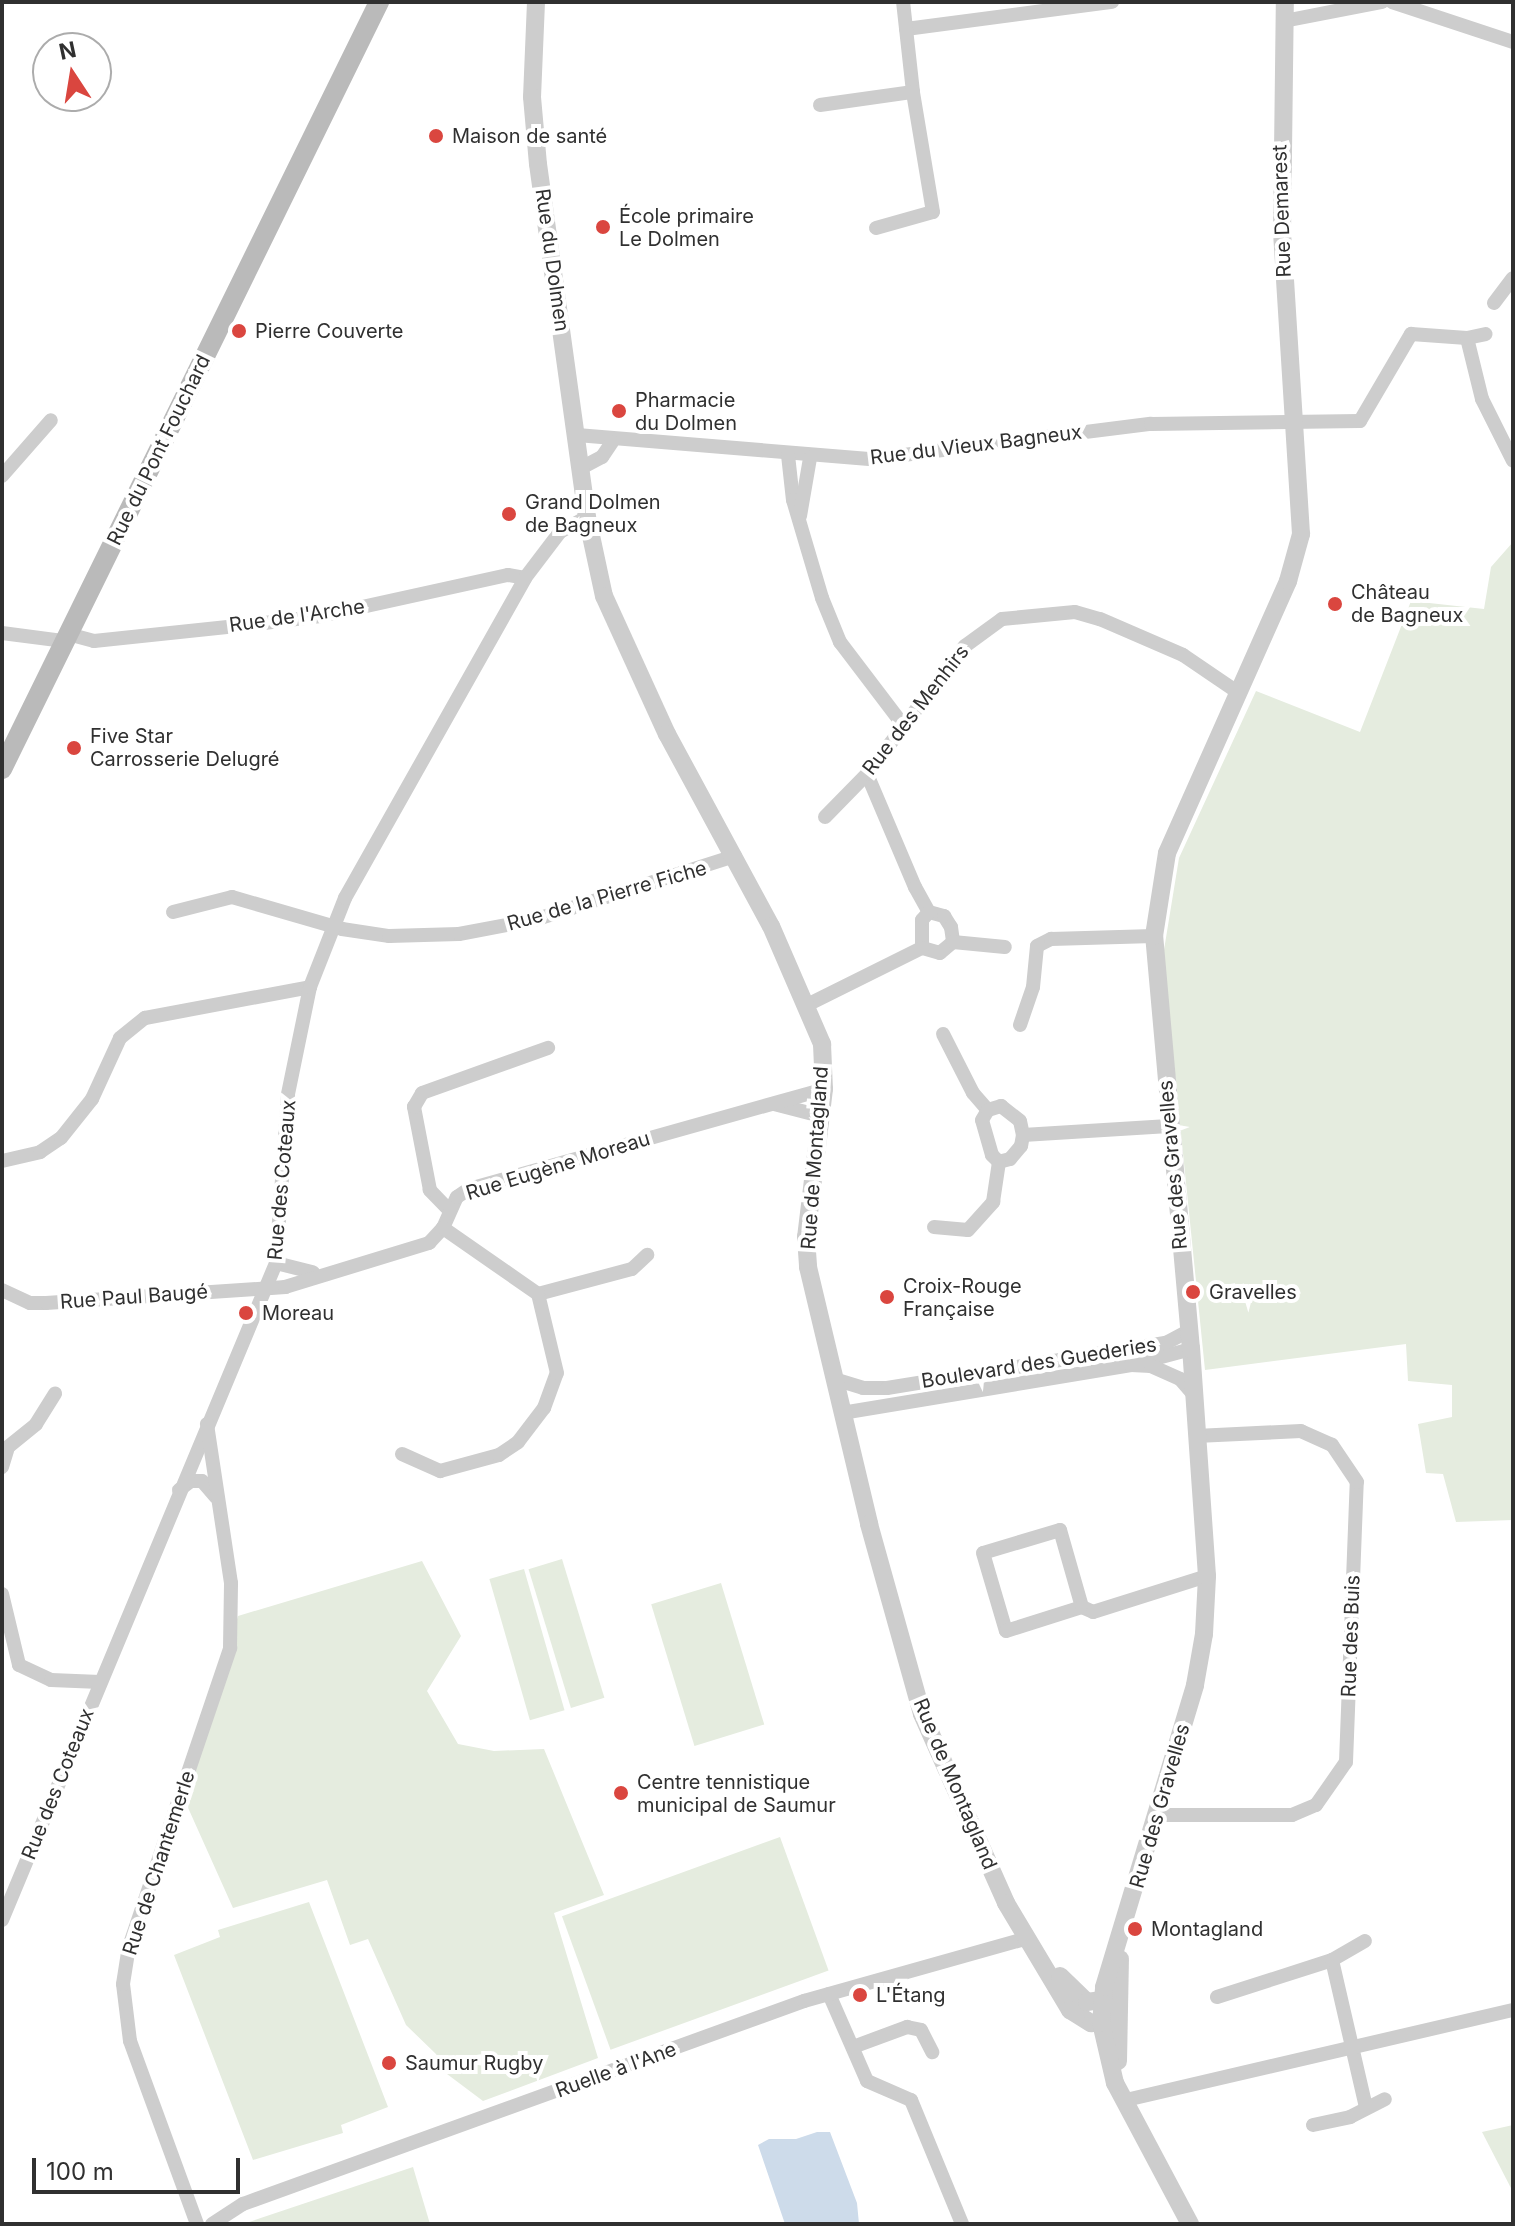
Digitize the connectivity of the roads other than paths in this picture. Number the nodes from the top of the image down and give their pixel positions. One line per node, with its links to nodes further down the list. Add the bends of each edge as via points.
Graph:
1 (379, 2): 30 (main road, Rue du Pont Fouchard)
2 (536, 2): 19 (street, Rue du Dolmen, via 532,97 538,164)
3 (903, 2): 8 (street)
4 (1112, 2): 8 (street)
5 (1382, 2): 7 (street)
6 (1392, 2): 9 (street)
7 (1284, 11): 18 (street, Rue Demarest, via 1279,150)
8 (906, 29): 10 (street)
9 (1513, 42)
10 (913, 92): 11 (street); 12 (street, via 933,212)
11 (820, 105)
12 (876, 228)
13 (1513, 278): 14 (street)
14 (1494, 303)
15 (1486, 334): 16 (street)
16 (1467, 338): 18 (street, Rue du Vieux Bagneux, via 1411,334 1360,421); 23 (street, via 1482,399)
17 (51, 420): 25 (street)
18 (1292, 420): 22 (street, Rue du Vieux Bagneux, via 1151,424 922,455); 31 (street, Rue des Gravelles, via 1302,518 1298,551)
19 (577, 435): 20 (street, Rue du Vieux Bagneux); 24 (street, Rue du Dolmen)
20 (612, 442): 21 (street, Rue du Vieux Bagneux); 24 (street, via 602,457)
21 (788, 455): 22 (street, Rue du Vieux Bagneux); 27 (street)
22 (810, 458): 27 (street)
23 (1513, 461)
24 (581, 468): 26 (street, Rue du Dolmen)
25 (2, 476)
26 (587, 517): 28 (street, Rue des Coteaux, via 560,532); 36 (street, Rue de Montagland, via 604,596 620,637)
27 (800, 519): 32 (street, via 806,554 840,642)
28 (525, 578): 30 (street, Rue de l'Arche, via 508,575 321,616 94,641); 39 (street, Rue des Coteaux, via 393,809)
29 (2, 633): 30 (street, Rue de l'Arche)
30 (66, 637): 33 (main road, Rue du Pont Fouchard)
31 (1236, 691): 32 (street, Rue des Menhirs, via 1148,637 1075,612 1046,613 1002,619 983,630); 40 (street, Rue des Gravelles, via 1167,853)
32 (903, 725): 34 (street, Rue des Menhirs)
33 (2, 769)
34 (867, 774): 35 (street, Rue des Menhirs); 38 (street)
35 (825, 817)
36 (735, 856): 39 (street, Rue de la Pierre Fiche, via 547,917 459,934 389,936); 45 (street, Rue de Montagland)
37 (173, 912): 39 (street, Rue de la Pierre Fiche, via 232,897)
38 (929, 912): 41 (street, via 944,916); 43 (street, via 922,920)
39 (333, 927): 44 (street, Rue des Coteaux)
40 (1154, 936): 46 (street, via 1051,939 1037,946 1033,987); 53 (street, Rue des Gravelles)
41 (953, 942): 42 (street); 43 (street, via 940,953)
42 (1005, 947)
43 (922, 948): 45 (street)
44 (310, 987): 55 (street, via 162,1012 138,1022 120,1038 92,1099 61,1138 40,1152); 61 (street, Rue des Coteaux, via 288,1094)
45 (807, 1005): 49 (street, Rue de Montagland, via 822,1044)
46 (1020, 1025)
47 (943, 1034): 51 (street, via 973,1093)
48 (548, 1048): 57 (street, via 422,1093 414,1107 430,1190)
49 (824, 1089): 50 (street, Rue Eugène Moreau); 52 (street, Rue de Montagland)
50 (773, 1104): 52 (street, Rue Eugène Moreau); 57 (street, Rue Eugène Moreau, via 469,1189)
51 (988, 1110): 54 (street, via 1001,1106 1013,1112); 56 (street, via 982,1120)
52 (821, 1116): 68 (street, Rue de Montagland, via 806,1237)
53 (1169, 1126): 54 (street); 66 (street, Rue des Gravelles)
54 (1023, 1135): 56 (street, via 1010,1159)
55 (2, 1161)
56 (999, 1162): 58 (street, via 993,1202 968,1230)
57 (449, 1210): 59 (street, Rue Eugène Moreau)
58 (934, 1227)
59 (443, 1228): 62 (street, via 429,1243); 65 (street)
60 (647, 1255): 65 (street, via 632,1269)
61 (276, 1263): 62 (street, via 297,1272); 63 (street, Rue des Coteaux)
62 (322, 1273): 63 (street, via 285,1287)
63 (268, 1287): 64 (street, Rue Paul Baugé, via 46,1303 30,1303); 73 (street, Rue des Coteaux)
64 (2, 1290)
65 (538, 1294): 75 (street, via 557,1373 544,1408 518,1442 499,1455 440,1471)
66 (1190, 1340): 67 (street, Boulevard des Guederies); 69 (street, Boulevard des Guederies); 71 (street, Rue des Gravelles)
67 (1131, 1365): 71 (street, Boulevard des Guederies, via 1151,1366 1180,1379); 72 (street, Boulevard des Guederies)
68 (834, 1379): 69 (street, Boulevard des Guederies, via 863,1388); 72 (street, Rue de Montagland)
69 (887, 1388): 72 (street, Boulevard des Guederies)
70 (55, 1394): 77 (street, via 36,1424 8,1447)
71 (1193, 1394): 74 (street, Rue des Gravelles)
72 (840, 1406): 87 (street, Rue de Montagland, via 922,1714 976,1840)
73 (207, 1424): 76 (street, Rue des Coteaux); 78 (street, Rue de Chantemerle)
74 (1196, 1436): 81 (street, Rue des Gravelles); 85 (street, Rue des Buis, via 1301,1431 1332,1445 1357,1482 1346,1762 1316,1805 1292,1815)
75 (402, 1454)
76 (190, 1461): 78 (street, via 200,1459); 79 (street, Rue des Coteaux); 80 (street)
77 (2, 1467)
78 (214, 1477): 80 (street, Rue de Chantemerle)
79 (178, 1490): 80 (street, via 202,1481); 84 (street, Rue des Coteaux)
80 (217, 1498): 101 (street, Rue de Chantemerle, via 231,1583 230,1648 129,1947 123,1984 130,2041)
81 (1207, 1576): 83 (street, via 1093,1612); 85 (street, Rue des Gravelles, via 1195,1685)
82 (2, 1594): 84 (street, via 19,1665 51,1680)
83 (1082, 1607): 83 (street, via 1006,1631 983,1553 1060,1530)
84 (100, 1682): 86 (street, Rue des Coteaux)
85 (1158, 1815): 93 (street, Rue des Gravelles)
86 (2, 1920)
87 (1028, 1938): 90 (street, Ruelle à l'Ane); 93 (street, Rue de Montagland, via 1070,2010)
88 (1365, 1941): 89 (street)
89 (1332, 1960): 91 (street); 95 (street)
90 (829, 1994): 94 (street); 102 (street, Ruelle à l'Ane, via 243,2204)
91 (1217, 1997)
92 (1513, 2010): 95 (street)
93 (1104, 2014): 98 (street, via 1109,2070)
94 (853, 2047): 96 (street, via 907,2027 921,2030); 103 (street, via 867,2081 911,2100)
95 (1350, 2048): 98 (street); 99 (street)
96 (932, 2052)
97 (1385, 2099): 99 (street)
98 (1126, 2100): 104 (street)
99 (1366, 2107): 100 (street, via 1350,2117)
100 (1313, 2125)
101 (197, 2224)
102 (212, 2224)
103 (962, 2224)
104 (1190, 2224)

